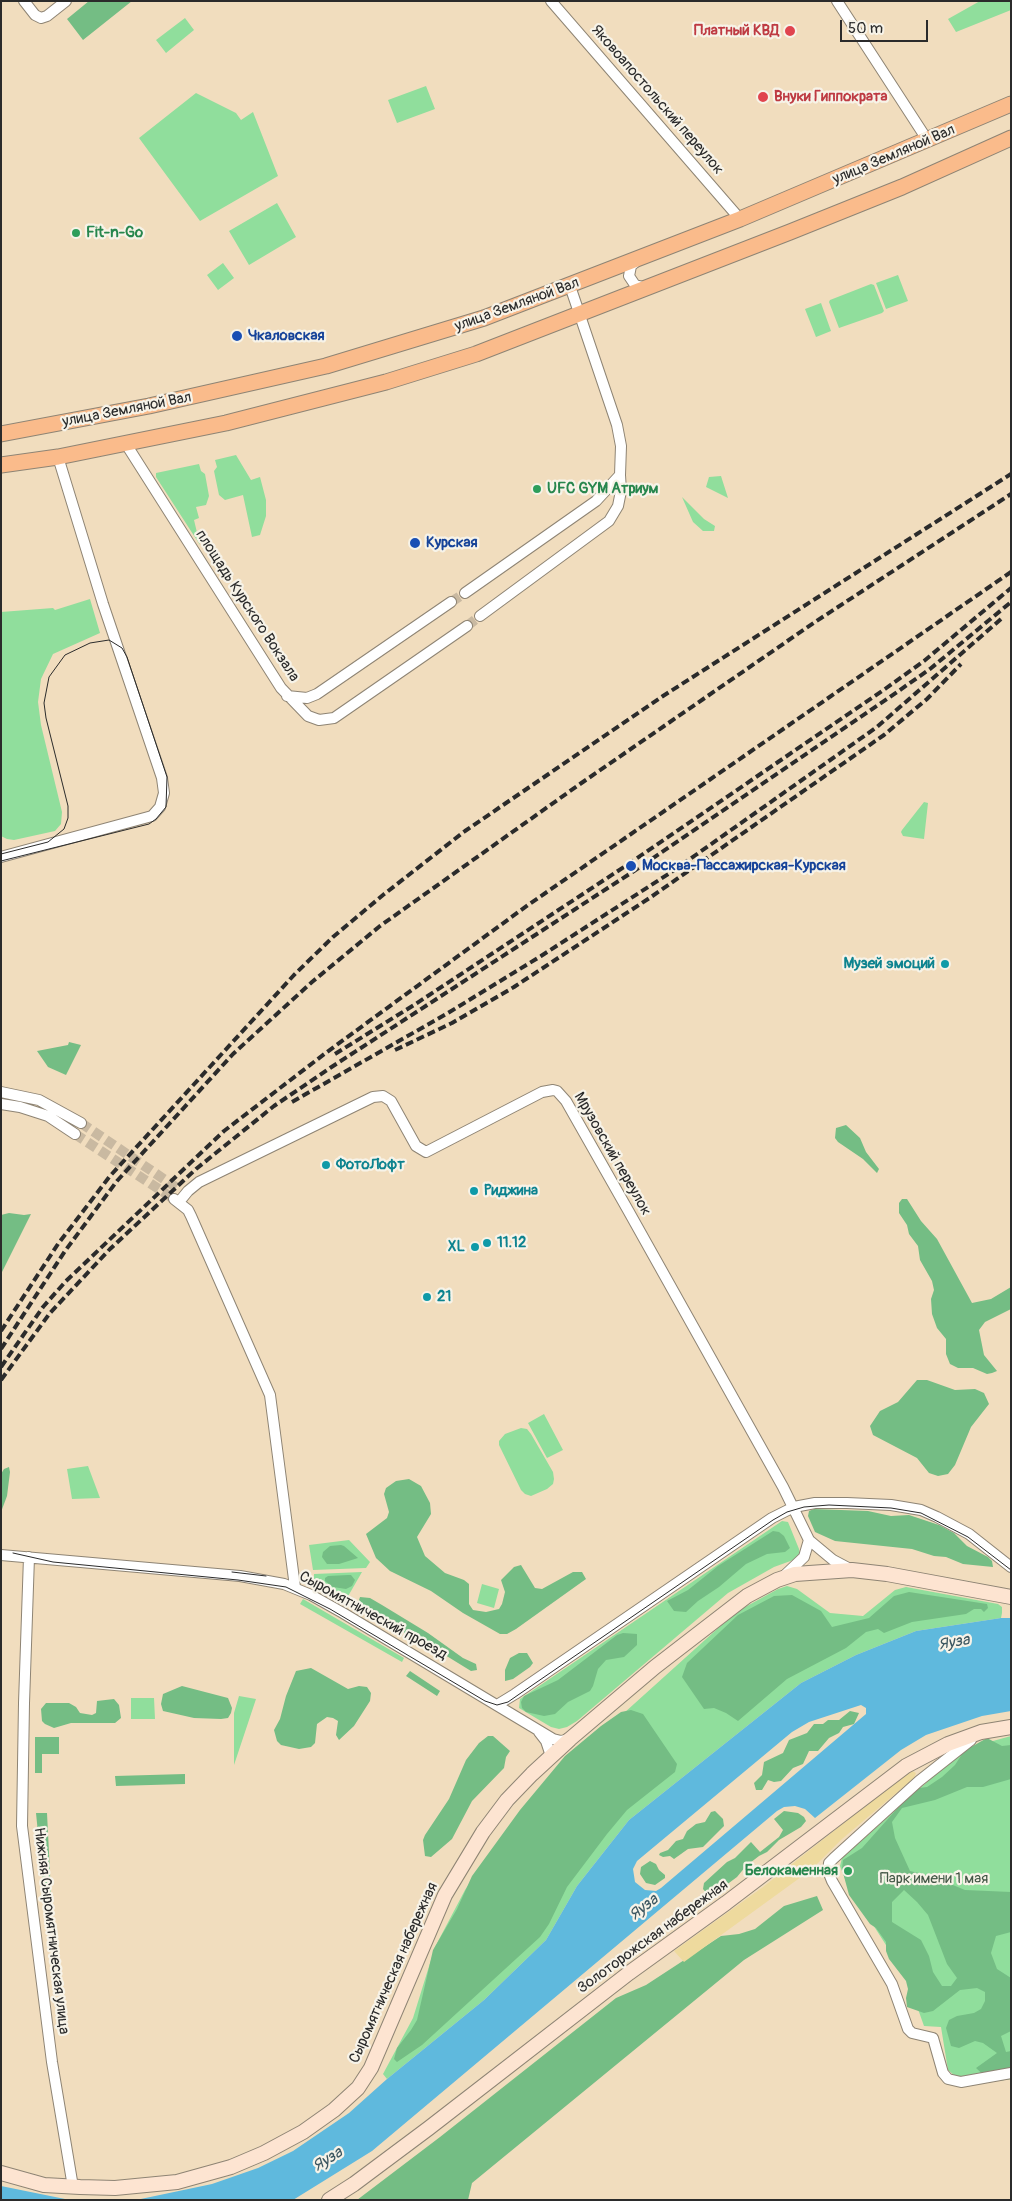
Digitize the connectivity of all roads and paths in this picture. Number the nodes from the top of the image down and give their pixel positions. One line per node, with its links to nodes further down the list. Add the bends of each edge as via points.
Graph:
1 (24, 1): 2 (street, via 41,18)
2 (66, 1)
3 (551, 1): 8 (street, Яковоапостольский переулок)
4 (837, 1): 7 (street)
5 (1011, 104): 7 (main road, улица Земляной Вал)
6 (1011, 138): 11 (main road, улица Земляной Вал, via 902,186)
7 (928, 141): 8 (main road, улица Земляной Вал)
8 (740, 219): 9 (main road, улица Земляной Вал)
9 (639, 259): 10 (main road, улица Земляной Вал); 11 (street, via 631,266 629,276 635,285)
10 (570, 286): 12 (street); 13 (main road, улица Земляной Вал, via 484,318 326,366 178,400)
11 (650, 287): 12 (main road, улица Земляной Вал)
12 (580, 314): 14 (main road, улица Земляной Вал, via 476,354 386,382 226,423); 17 (street, via 617,425 621,446)
13 (1, 434)
14 (126, 444): 15 (main road, улица Земляной Вал); 22 (street, площадь Курского Вокзала)
15 (58, 457): 16 (main road, улица Земляной Вал); 23 (street, via 164,792 160,807 152,816)
16 (1, 464)
17 (620, 475): 18 (street, via 596,501); 20 (street, via 618,506 609,521)
18 (465, 593)
19 (451, 602): 22 (street, площадь Курского Вокзала, via 317,694 307,698)
20 (480, 616)
21 (467, 626): 22 (street, via 334,718 319,720 308,716)
22 (287, 696)
23 (1, 857)
24 (4, 1093): 26 (street, via 39,1100)
25 (1, 1104): 27 (street, via 48,1116)
26 (81, 1123)
27 (75, 1134)
28 (794, 1507): 29 (street, Мрузовский переулок); 32 (street, via 847,1503 921,1510 969,1534); 35 (street, Мрузовский переулок, via 578,1121 557,1091 542,1092 426,1152 416,1146 391,1101 383,1096 373,1097 199,1182 180,1196 270,1395); 37 (street, via 772,1518)
29 (810, 1540): 33 (street, Мрузовский переулок, via 833,1560); 34 (street, via 799,1564)
30 (1, 1554): 31 (street, Сыромятнический проезд)
31 (29, 1557): 35 (street, Сыромятнический проезд, via 240,1576); 47 (street, Нижняя Сыромятническая улица, via 22,1826 52,2062)
32 (1011, 1567)
33 (852, 1570): 34 (main road, Сыромятническая набережная, via 811,1572); 36 (main road, Сыромятническая набережная)
34 (777, 1580): 41 (main road, Сыромятническая набережная, via 728,1608)
35 (295, 1587): 37 (street, Сыромятнический проезд)
36 (1011, 1597)
37 (497, 1704): 39 (street, Сыромятнический проезд)
38 (1011, 1727): 40 (main road, Золоторожская набережная)
39 (537, 1729): 41 (street, Сыромятнический проезд, via 561,1741); 42 (street, Сыромятнический проезд)
40 (981, 1732): 43 (main road, Золоторожская набережная, via 934,1750); 44 (street)
41 (570, 1739): 42 (main road, Сыромятническая набережная)
42 (551, 1756): 47 (main road, Сыромятническая набережная, via 508,1800 465,1860 445,1895 371,2068 358,2088 334,2110 303,2132 264,2153 200,2176 148,2186)
43 (906, 1766): 44 (street, via 917,1768 921,1776); 48 (main road, Золоторожская набережная, via 726,1904 629,1973 422,2134)
44 (919, 1782): 45 (street, via 834,1858 829,1875 892,1984 908,2029 912,2033 928,2035 936,2043 943,2073 948,2079 960,2082)
45 (1011, 2074)
46 (1, 2174): 47 (main road, Сыромятническая набережная, via 44,2185)
47 (73, 2186)
48 (329, 2200)

